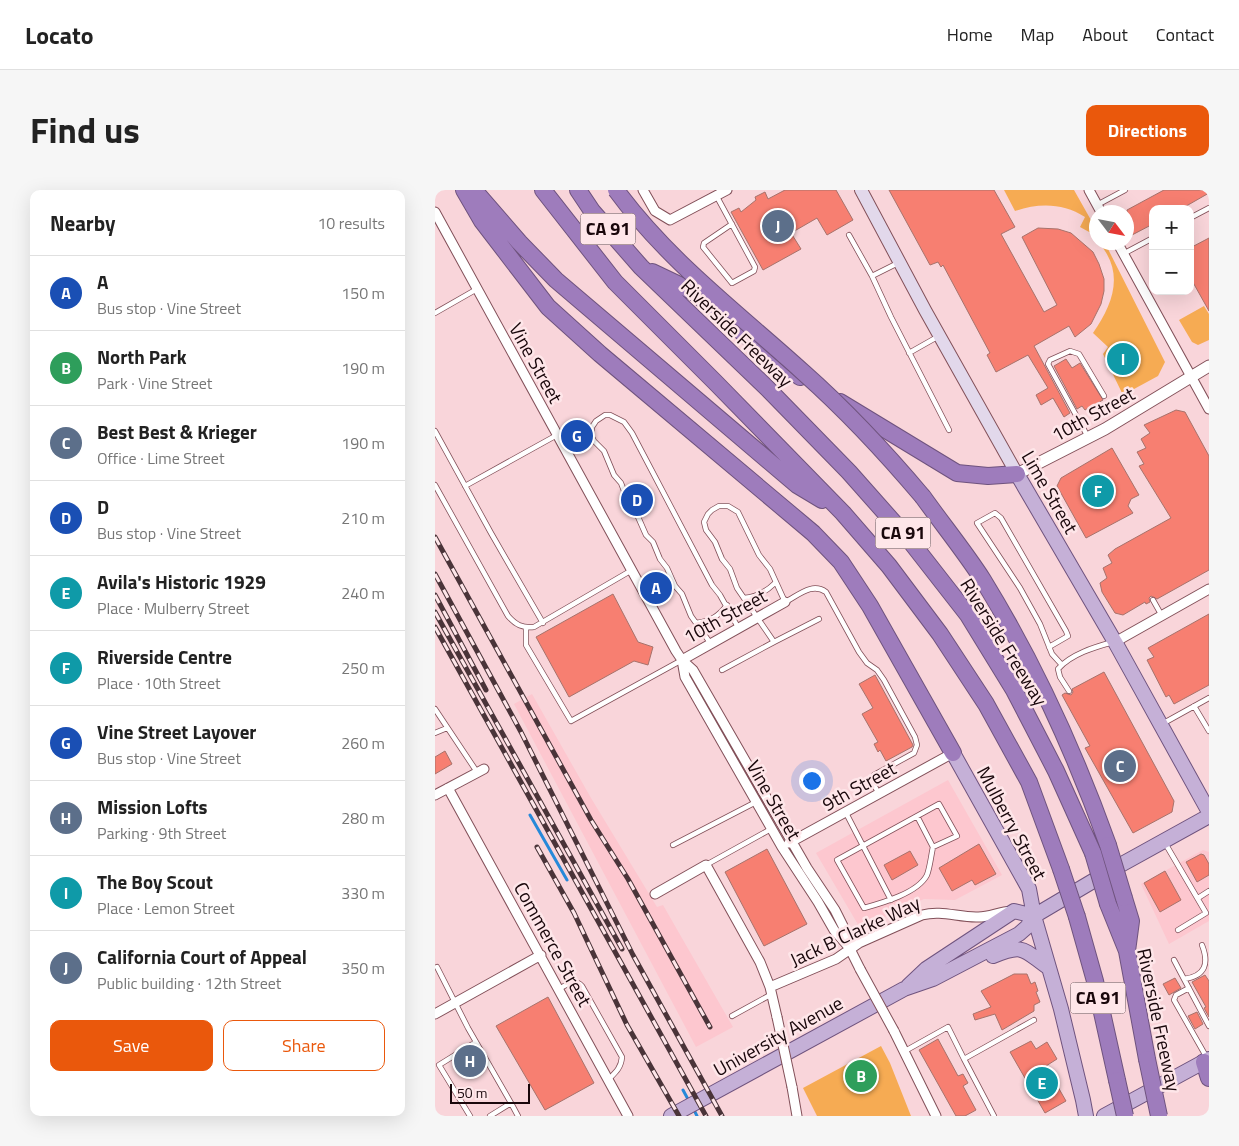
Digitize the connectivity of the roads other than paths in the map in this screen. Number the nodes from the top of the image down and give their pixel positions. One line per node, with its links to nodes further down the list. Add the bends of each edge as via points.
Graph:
1 (464, 190): 70 (highway, via 482,221 548,307 813,533 841,562 870,606)
2 (474, 190): 40 (highway, via 556,280 797,485)
3 (543, 190): 40 (highway, CA 91, via 615,282)
4 (578, 190): 23 (highway, Riverside Freeway / CA 91)
5 (617, 190): 98 (highway, bridge, via 651,233 693,276 849,414 881,447 923,497 982,579 1020,644 1093,803 1131,920)
6 (643, 190): 11 (street, via 655,211 670,220)
7 (727, 190): 11 (street)
8 (861, 190): 22 (main road, Lime Street)
9 (1089, 190): 12 (street)
10 (1125, 190): 13 (lane)
11 (717, 195): 17 (lane)
12 (1097, 205)
13 (1104, 205)
14 (1209, 208): 16 (lane)
15 (435, 212): 25 (street, Vine Street)
16 (1194, 216)
17 (732, 224): 17 (lane, via 755,266 754,272 733,283 703,247 704,243)
18 (849, 235): 24 (lane)
19 (1149, 240): 21 (lane)
20 (1121, 250): 21 (street)
21 (1123, 254): 30 (street)
22 (899, 262): 24 (lane); 27 (main road, Lime Street)
23 (641, 267): 37 (highway, via 694,292 771,357 800,377 957,473); 98 (highway, Riverside Freeway / CA 91, bridge, via 849,472 911,542 962,608 1014,690 1056,771 1093,853 1108,904)
24 (872, 276): 28 (lane)
25 (477, 289): 26 (lane); 35 (street, Vine Street)
26 (435, 313)
27 (940, 336): 28 (lane); 37 (main road, Lime Street)
28 (909, 353): 33 (lane)
29 (1209, 366): 30 (street, 10th Street)
30 (1192, 378): 32 (street); 36 (street, 10th Street)
31 (1104, 396): 36 (lane, via 1079,354 1070,351 1050,360 1049,364)
32 (1209, 409)
33 (949, 430)
34 (435, 431): 39 (lane)
35 (557, 435): 39 (lane); 41 (street, Vine Street)
36 (1088, 438): 37 (street, 10th Street)
37 (1017, 474): 56 (main road, Lime Street)
38 (435, 484): 53 (lane, via 508,616)
39 (465, 486): 51 (lane)
40 (843, 514): 132 (highway, CA 91, bridge, via 895,573 940,634 986,704 1029,782 1077,917)
41 (633, 570): 51 (lane); 59 (street, Vine Street)
42 (775, 583): 44 (lane, via 763,594); 44 (lane, via 738,512 728,506 719,506 707,514 706,530); 46 (lane)
43 (1209, 589): 48 (street)
44 (744, 598): 49 (lane)
45 (1153, 600): 48 (lane)
46 (785, 602): 49 (street, 10th Street); 73 (lane, via 813,587 826,592 859,652 877,670 915,737 914,753 874,775 872,781)
47 (727, 605): 52 (lane, via 714,619); 52 (lane, via 712,586 632,433 624,422 610,415 596,421 591,435 604,451 629,504 682,594); 54 (lane)
48 (1162, 616): 56 (street)
49 (757, 619): 54 (street, 10th Street); 55 (lane)
50 (819, 619): 55 (lane)
51 (543, 623): 53 (lane)
52 (695, 623): 57 (lane)
53 (526, 628): 59 (lane, via 526,645 571,721)
54 (739, 629): 57 (street, 10th Street)
55 (774, 642): 61 (lane)
56 (1115, 642): 60 (lane, via 1096,646); 66 (main road, Lime Street)
57 (711, 644): 59 (street, 10th Street)
58 (1049, 647): 58 (lane, via 1020,588 977,523 995,513 1001,518 1068,636); 60 (lane)
59 (682, 660): 75 (street, Vine Street, via 685,677); 81 (street, Vine Street, via 693,670)
60 (1062, 665): 62 (lane, via 1058,669 1060,677)
61 (722, 670)
62 (1069, 691)
63 (1209, 698): 64 (lane)
64 (1195, 706): 66 (lane); 68 (lane)
65 (435, 709): 67 (lane)
66 (1161, 725): 76 (main road, Lime Street)
67 (447, 728): 69 (lane); 71 (lane)
68 (1209, 731)
69 (435, 733)
70 (953, 753): 73 (street, 9th Street); 94 (main road, Mulberry Street, via 1029,889)
71 (480, 771): 72 (street)
72 (448, 788): 74 (street); 99 (street, Commerce Street)
73 (879, 794): 77 (street, 9th Street)
74 (435, 795)
75 (756, 802): 80 (street, Vine Street); 83 (lane)
76 (1209, 812)
77 (846, 813): 81 (street, 9th Street); 84 (lane)
78 (917, 816): 84 (lane); 86 (lane); 86 (lane, via 939,804 957,836)
79 (1209, 816): 82 (main road, University Avenue)
80 (771, 828): 85 (street, Vine Street); 87 (lane)
81 (792, 842): 85 (street, 9th Street); 97 (street, Vine Street, via 835,910)
82 (1165, 842): 90 (lane); 94 (main road, University Avenue)
83 (673, 845)
84 (863, 846): 91 (lane); 91 (lane, via 837,860 864,908)
85 (782, 847): 97 (street, Vine Street, via 834,930)
86 (933, 847): 91 (lane, via 927,875 920,884)
87 (706, 865): 89 (street); 109 (street, via 760,962)
88 (1209, 891): 90 (lane)
89 (655, 894)
90 (1198, 898): 93 (lane)
91 (891, 900)
92 (1013, 911): 94 (main road); 97 (street, Jack B Clarke Way, via 976,918 943,912 922,914); 108 (main road, University Avenue, via 926,969)
93 (1208, 913): 95 (lane)
94 (1034, 916): 100 (main road, University Avenue, via 1019,934); 104 (main road, Mulberry Street)
95 (1178, 930)
96 (1202, 945): 102 (lane)
97 (850, 949): 109 (street, Jack B Clarke Way); 116 (street, Vine Street, bridge)
98 (1127, 951): 133 (highway, Riverside Freeway / CA 91, bridge)
99 (541, 956): 106 (street, Commerce Street); 110 (street)
100 (971, 959): 104 (main road, via 981,961 1017,949 1025,950); 108 (main road, University Avenue, via 933,979)
101 (1174, 960): 105 (lane)
102 (1207, 966): 105 (lane)
103 (437, 967): 110 (lane)
104 (1049, 968): 130 (main road, Mulberry Street)
105 (1184, 979): 107 (lane)
106 (559, 988): 120 (street, Commerce Street); 120 (lane, via 573,981 582,986 621,1057 618,1070)
107 (1189, 988): 114 (lane); 118 (lane, via 1176,995 1174,1000)
108 (904, 989): 126 (main road, University Avenue)
109 (771, 991): 112 (lane, Jack B Clarke Way); 127 (street, bridge)
110 (456, 1002): 111 (street); 115 (lane)
111 (435, 1014)
112 (732, 1016)
113 (1033, 1020): 117 (lane)
114 (1209, 1026)
115 (476, 1042): 121 (lane); 122 (lane, via 439,1065)
116 (905, 1051): 117 (lane, via 948,1027); 128 (street, Vine Street)
117 (964, 1059): 129 (lane)
118 (1207, 1060): 119 (highway); 131 (main road)
119 (1209, 1078)
120 (609, 1080): 125 (street, Commerce Street)
121 (511, 1103): 123 (lane); 124 (lane)
122 (470, 1116)
123 (490, 1116)
124 (518, 1116)
125 (628, 1116)
126 (671, 1116)
127 (797, 1116)
128 (936, 1116)
129 (994, 1116)
130 (1086, 1116)
131 (1104, 1116)
132 (1125, 1116)
133 (1159, 1116)

